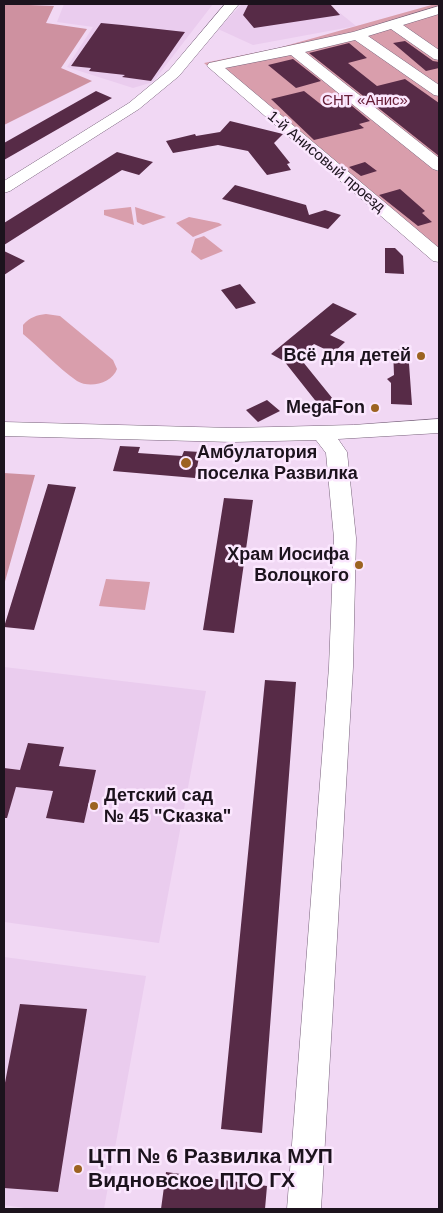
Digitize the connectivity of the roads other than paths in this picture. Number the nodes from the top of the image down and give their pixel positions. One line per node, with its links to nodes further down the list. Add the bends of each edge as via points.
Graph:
1 (232, 4): 9 (street, via 174,73 134,106)
2 (439, 10): 3 (street)
3 (392, 24): 4 (street); 6 (street)
4 (357, 35): 5 (street); 7 (street)
5 (294, 50): 8 (street); 10 (street, 1-й Анисовый проезд, via 214,66)
6 (439, 56)
7 (439, 92)
8 (439, 166)
9 (4, 188)
10 (439, 257)
11 (439, 426): 13 (street)
12 (4, 429): 13 (street, via 233,436)
13 (322, 433): 14 (street, via 336,452 345,564 341,668)
14 (304, 1209)

